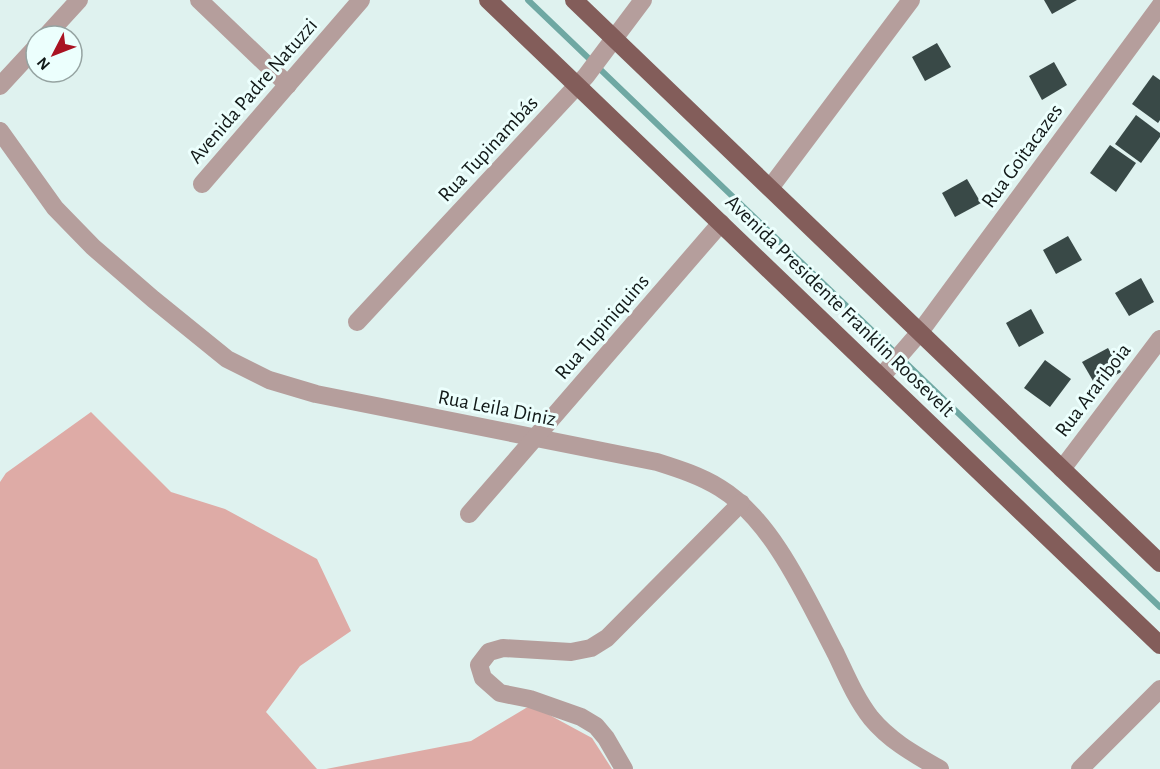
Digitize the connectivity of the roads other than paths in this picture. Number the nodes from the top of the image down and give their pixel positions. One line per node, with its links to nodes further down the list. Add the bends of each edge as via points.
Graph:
1 (79, 0): 9 (street)
2 (199, 0): 13 (street)
3 (361, 0): 13 (street, Avenida Padre Natuzzi)
4 (488, 0): 12 (main road, Avenida Presidente Franklin Roosevelt)
5 (574, 0): 10 (main road, Avenida Presidente Franklin Roosevelt)
6 (644, 0): 10 (street, Rua Tupinambás)
7 (911, 0): 17 (street)
8 (1160, 6): 20 (street, Rua Goitacazes)
9 (57, 24)
10 (614, 39): 12 (street, Rua Tupinambás); 17 (main road, Avenida Presidente Franklin Roosevelt)
11 (24, 60): 14 (street)
12 (581, 81): 18 (main road, Avenida Presidente Franklin Roosevelt); 19 (street, Rua Tupinambás)
13 (288, 85): 16 (street, Avenida Padre Natuzzi)
14 (0, 86)
15 (0, 131): 23 (street, Rua Leila Diniz, via 55,208 153,299 227,359 269,380 316,394)
16 (202, 184)
17 (770, 188): 20 (main road, Avenida Presidente Franklin Roosevelt)
18 (721, 223): 22 (main road, Avenida Presidente Franklin Roosevelt); 23 (street, Rua Tupiniquins)
19 (357, 322)
20 (920, 332): 22 (street, Rua Goitacazes); 24 (main road, Avenida Presidente Franklin Roosevelt)
21 (1160, 339): 24 (street, Rua Arariboia)
22 (881, 377): 28 (main road, Avenida Presidente Franklin Roosevelt)
23 (535, 439): 25 (street, Rua Leila Diniz, via 690,472); 26 (street, Rua Tupiniquins)
24 (1062, 469): 27 (main road, Avenida Presidente Franklin Roosevelt)
25 (741, 503): 30 (street, via 615,630 591,648 571,652 502,648 489,652 479,665 483,678 500,693 530,699 596,726); 31 (street, Rua Leila Diniz, via 762,525 801,587 870,716 890,737)
26 (469, 514)
27 (1160, 563)
28 (1160, 645)
29 (1160, 689): 32 (street)
30 (624, 769)
31 (940, 769)
32 (1080, 769)

